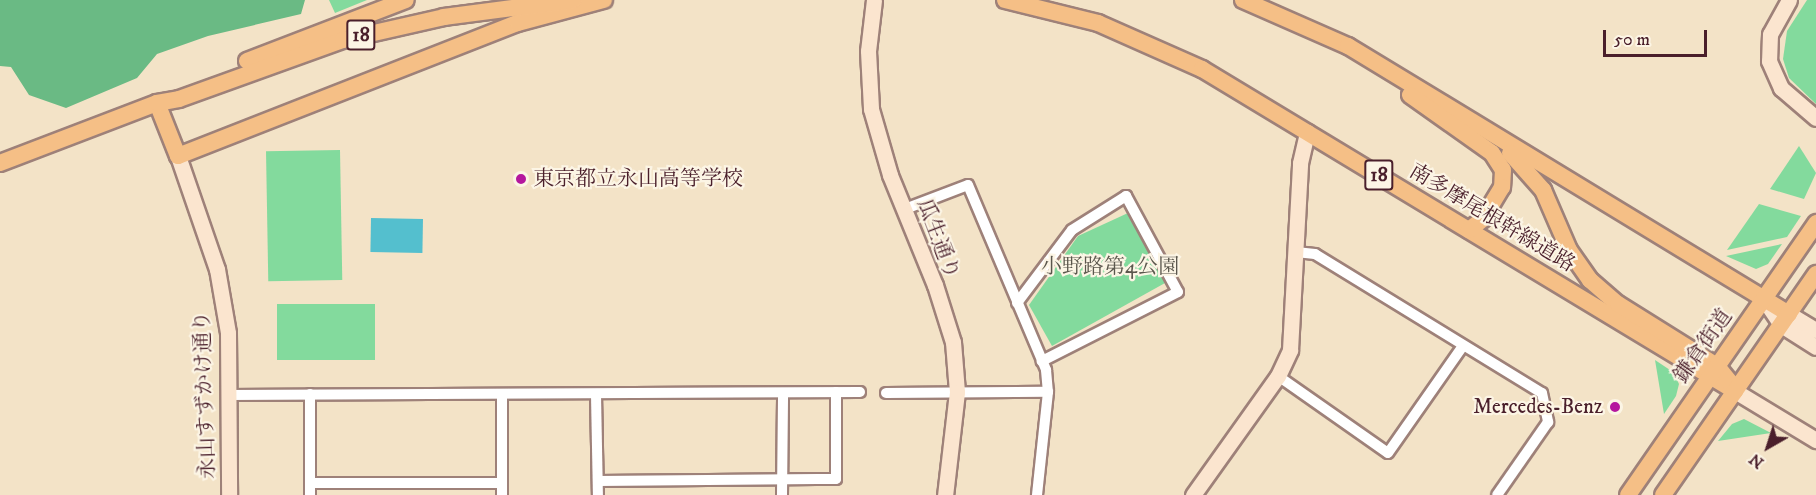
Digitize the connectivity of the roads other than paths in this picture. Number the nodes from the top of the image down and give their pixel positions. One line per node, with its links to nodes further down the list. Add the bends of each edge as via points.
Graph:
1 (406, 0): 9 (main road, 18, via 175,90)
2 (573, 0): 9 (main road, 18, via 444,16 378,30 301,52 179,99)
3 (604, 0): 13 (main road, via 499,30)
4 (874, 0): 15 (street, 瓜生通り, via 868,51 871,109 879,143)
5 (1005, 0): 12 (main road, 南多摩尾根幹線道路 / 18, via 1071,15 1169,51)
6 (1243, 0): 8 (main road)
7 (1789, 0): 10 (street, via 1770,34 1769,61 1781,88)
8 (1348, 46): 11 (main road); 17 (main road, via 1498,160 1503,170 1502,187 1483,219)
9 (157, 103): 13 (main road); 14 (main road, 18)
10 (1816, 118)
11 (1476, 124): 20 (main road); 27 (main road, via 1534,176 1569,250 1590,280)
12 (1308, 132): 17 (main road, 南多摩尾根幹線道路 / 18); 18 (street, via 1300,163)
13 (178, 156): 38 (street, 永山すずかけ通り, via 217,270 228,333)
14 (0, 163)
15 (905, 209): 21 (street, via 968,185); 32 (street, 瓜生通り, via 952,342)
16 (1816, 223): 20 (main road, 鎌倉街道)
17 (1469, 230): 27 (main road, 南多摩尾根幹線道路 / 18)
18 (1296, 252): 24 (street, via 1315,254); 28 (street, via 1292,341)
19 (1816, 274): 22 (main road)
20 (1763, 298): 22 (main road); 27 (main road, 鎌倉街道)
21 (1017, 303): 26 (street); 26 (street, via 1072,230 1126,196 1178,292)
22 (1785, 320): 23 (street); 25 (street); 29 (main road)
23 (1816, 330)
24 (1463, 345): 28 (street, via 1388,453); 53 (street, via 1542,393 1548,422)
25 (1816, 347)
26 (1042, 361): 33 (street)
27 (1714, 371): 29 (main road, 南多摩尾根幹線道路 / 18); 54 (main road, 鎌倉街道)
28 (1278, 376): 52 (street)
29 (1735, 391): 40 (street, 南多摩尾根幹線道路); 55 (main road)
30 (836, 392): 31 (street); 34 (street); 41 (street, via 836,479)
31 (860, 392)
32 (957, 392): 33 (street); 35 (street); 50 (street, 瓜生通り)
33 (1048, 392): 51 (street)
34 (783, 393): 39 (street); 41 (street)
35 (886, 393)
36 (310, 394): 37 (street); 38 (street); 43 (street)
37 (502, 394): 39 (street); 44 (street)
38 (228, 395): 45 (street, 永山すずかけ通り)
39 (596, 395): 42 (street)
40 (1816, 440)
41 (781, 480): 42 (street); 49 (street)
42 (598, 481): 48 (street)
43 (310, 483): 44 (street); 46 (street)
44 (502, 483): 47 (street)
45 (229, 495)
46 (310, 495)
47 (502, 495)
48 (598, 495)
49 (782, 495)
50 (945, 495)
51 (1037, 495)
52 (1193, 495)
53 (1497, 495)
54 (1628, 495)
55 (1663, 495)

